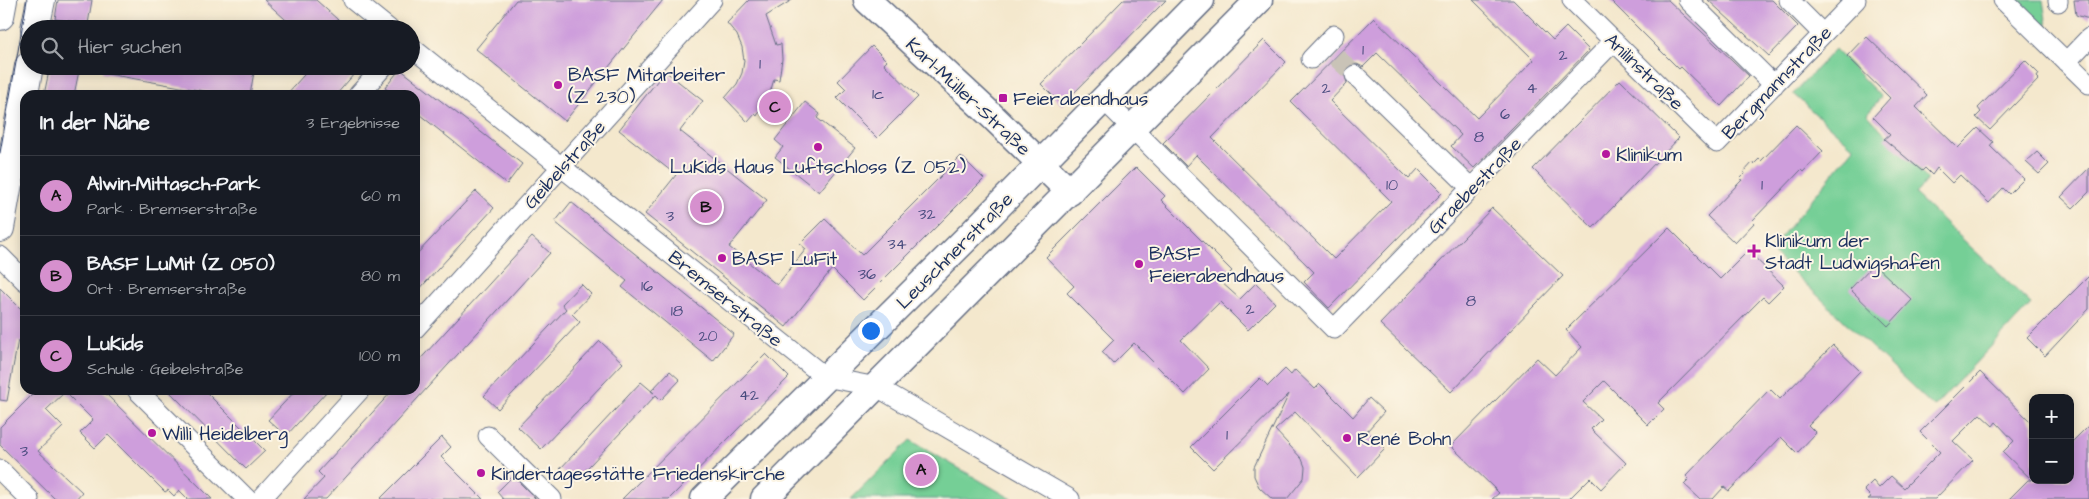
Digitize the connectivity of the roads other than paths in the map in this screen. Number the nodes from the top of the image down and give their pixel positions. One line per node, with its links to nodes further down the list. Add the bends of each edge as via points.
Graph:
1 (3, 0): 13 (main road)
2 (41, 0): 14 (main road)
3 (353, 0): 15 (street)
4 (712, 0): 35 (street, Geibelstraße)
5 (867, 0): 34 (street, Karl-Müller-Straße)
6 (1201, 0): 30 (street, Leuschnerstraße)
7 (1259, 0): 32 (street)
8 (1572, 0): 18 (street, Anilinstraße)
9 (1688, 0): 27 (street)
10 (1789, 0): 16 (street)
11 (1856, 0): 16 (street, Bergmannstraße)
12 (2003, 0): 22 (street)
13 (0, 16)
14 (38, 20)
15 (378, 20)
16 (1823, 34): 27 (street, Bergmannstraße)
17 (2089, 38): 22 (street)
18 (1614, 42): 33 (street, Anilinstraße); 36 (street, Graebestraße)
19 (1332, 46): 21 (street)
20 (420, 54): 35 (street, Bremserstraße)
21 (1311, 59)
22 (2066, 62): 26 (street)
23 (27, 75): 28 (main road)
24 (376, 75): 29 (street)
25 (1355, 75): 36 (street)
26 (2089, 84)
27 (1774, 85): 33 (street, Bergmannstraße)
28 (25, 90)
29 (362, 90)
30 (1104, 100): 32 (street); 34 (street, Leuschnerstraße)
31 (20, 116): 38 (main road)
32 (1133, 129): 36 (street, Graebestraße, via 1334,329); 37 (street)
33 (1717, 143)
34 (1041, 164): 37 (street, Karl-Müller-Straße); 42 (street, Leuschnerstraße)
35 (561, 167): 41 (street, Geibelstraße); 42 (street, Bremserstraße)
36 (1471, 188)
37 (1070, 192): 43 (street)
38 (0, 228)
39 (0, 256): 40 (street)
40 (20, 276)
41 (420, 323)
42 (826, 377): 43 (street, Bremserstraße); 52 (street, Leuschnerstraße)
43 (877, 387): 53 (street); 54 (street, Bremserstraße)
44 (142, 395): 49 (street)
45 (355, 395): 50 (street)
46 (488, 436): 51 (street)
47 (0, 470): 48 (street)
48 (29, 499)
49 (247, 499)
50 (261, 499)
51 (552, 499)
52 (704, 499)
53 (764, 499)
54 (1070, 499)

